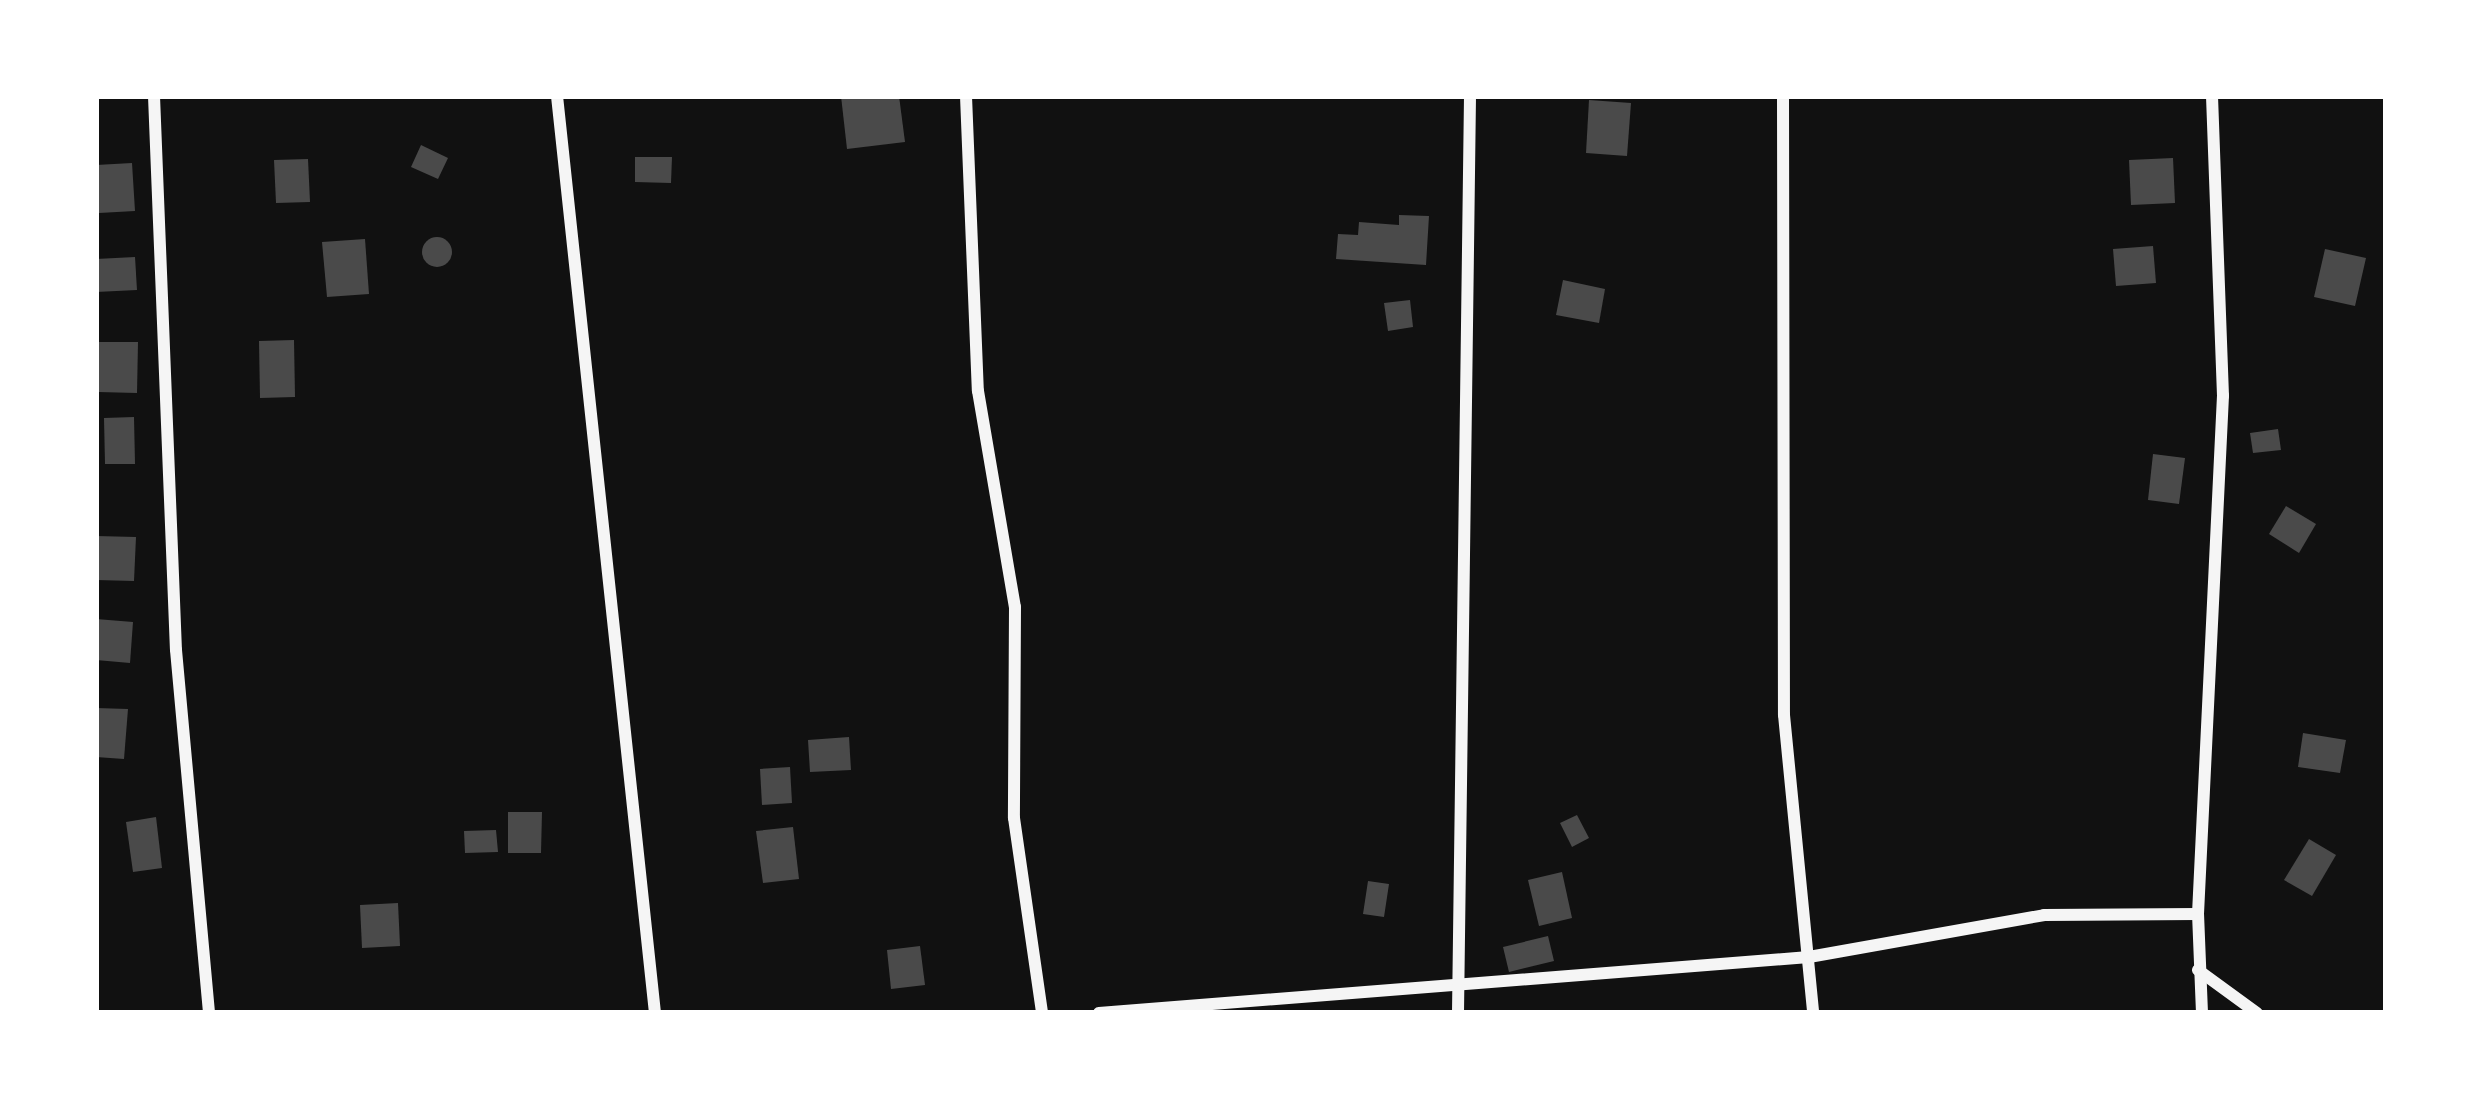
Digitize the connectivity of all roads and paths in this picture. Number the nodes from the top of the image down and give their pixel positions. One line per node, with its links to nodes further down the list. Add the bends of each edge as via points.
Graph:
1 (154, 96): 11 (street, via 176,650)
2 (557, 96): 12 (street)
3 (966, 96): 13 (street, via 978,391 1015,607 1013,796)
4 (1470, 96): 10 (street)
5 (1783, 96): 8 (street, via 1784,715)
6 (2212, 96): 7 (street, via 2223,396)
7 (2198, 914): 8 (street, via 2044,915); 9 (street)
8 (1809, 957): 10 (street); 16 (street)
9 (2198, 970): 17 (street); 18 (street)
10 (1455, 980): 14 (street); 15 (street)
11 (209, 1013)
12 (655, 1013)
13 (1042, 1013)
14 (1099, 1013)
15 (1458, 1013)
16 (1813, 1013)
17 (2202, 1013)
18 (2257, 1013)

